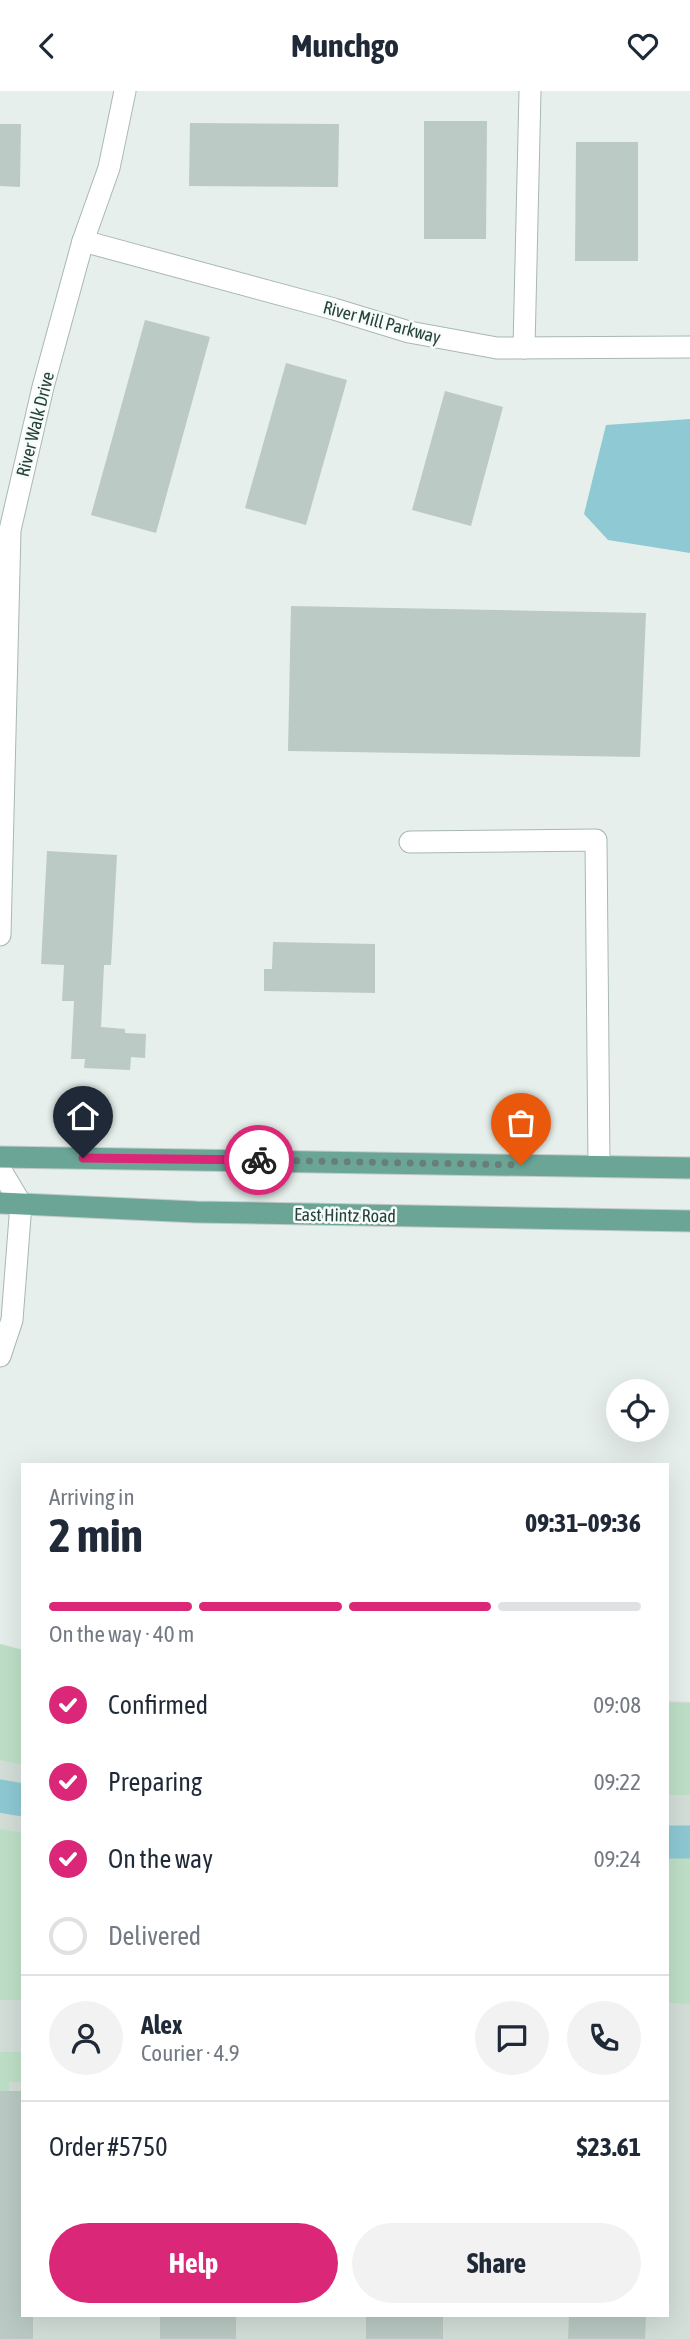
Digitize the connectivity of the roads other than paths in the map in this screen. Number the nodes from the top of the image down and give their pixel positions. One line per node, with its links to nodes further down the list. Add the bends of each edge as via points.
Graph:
1 (125, 91): 3 (street, River Walk Drive, via 109,168)
2 (530, 91): 5 (street)
3 (83, 241): 5 (street, River Mill Parkway, via 409,332 496,348); 7 (street, River Walk Drive, via 10,530)
4 (690, 347): 5 (street, River Mill Parkway)
5 (524, 348)
6 (410, 842): 9 (street, via 596,840)
7 (0, 935)
8 (0, 1157): 9 (main road)
9 (599, 1166): 10 (main road)
10 (690, 1168)
11 (0, 1169): 12 (street)
12 (11, 1204): 13 (main road, East Hintz Road, via 210,1213); 14 (street, via 12,1320)
13 (690, 1221)
14 (0, 1356)

